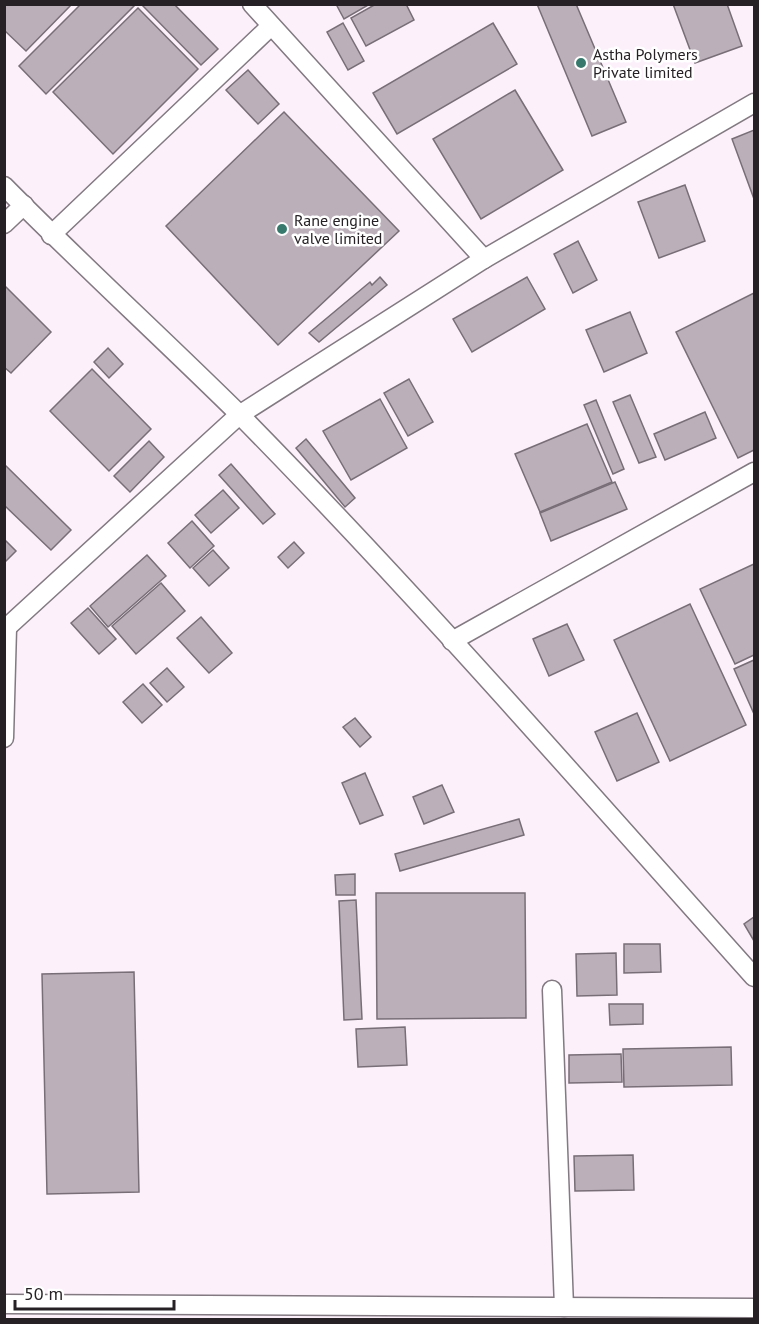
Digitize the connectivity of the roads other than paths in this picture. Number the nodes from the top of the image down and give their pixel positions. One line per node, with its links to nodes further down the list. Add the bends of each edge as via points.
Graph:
1 (252, 4): 2 (street)
2 (271, 26): 7 (street); 8 (street)
3 (754, 103): 8 (street)
4 (4, 186): 5 (street)
5 (24, 205): 6 (street); 7 (street)
6 (4, 224)
7 (51, 235): 9 (street)
8 (484, 259): 9 (street)
9 (239, 415): 11 (street); 12 (street)
10 (754, 472): 12 (street)
11 (6, 629): 13 (street)
12 (452, 641): 14 (street)
13 (4, 738)
14 (754, 977)
15 (552, 990): 17 (street)
16 (4, 1304): 17 (street)
17 (564, 1307): 18 (street)
18 (754, 1308)

